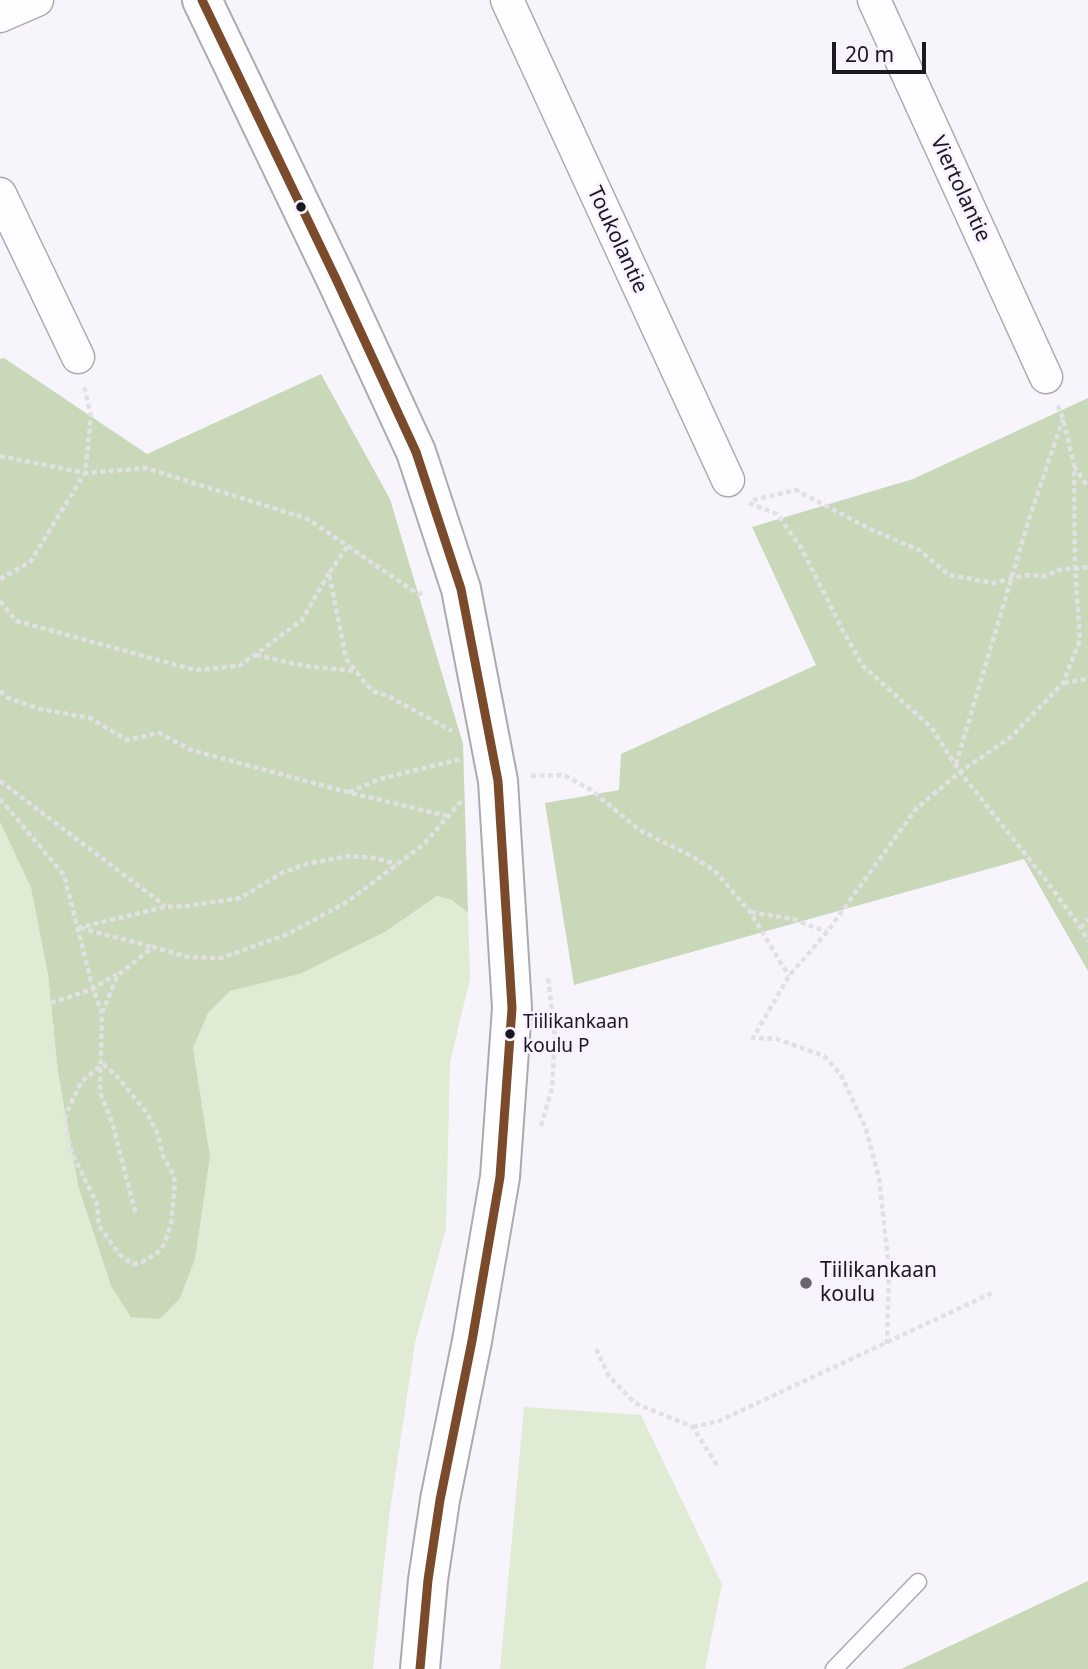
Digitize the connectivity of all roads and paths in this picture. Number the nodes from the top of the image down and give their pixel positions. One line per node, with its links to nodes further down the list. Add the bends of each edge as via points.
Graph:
1 (37, 0): 5 (street)
2 (202, 0): 21 (street, via 416,452)
3 (507, 0): 14 (street, Toukolantie)
4 (874, 0): 8 (street, Viertolantie)
5 (0, 16)
6 (0, 194): 7 (street)
7 (78, 358): 12 (path, via 91,416)
8 (1046, 377): 9 (path)
9 (1063, 418): 11 (path); 20 (path)
10 (0, 456): 12 (path)
11 (1074, 465): 13 (path); 16 (path)
12 (85, 473): 15 (path, via 146,468 307,519); 19 (path, via 30,562)
13 (1088, 487)
14 (736, 491): 20 (path, via 796,490 919,550 949,575 994,583); 28 (path, via 777,514 802,549 863,666 931,727)
15 (347, 547): 18 (path); 21 (path, via 418,594)
16 (1075, 568): 17 (path); 20 (path); 26 (path, via 1080,640)
17 (1088, 568)
18 (329, 573): 23 (path, via 302,620); 24 (path, via 346,659)
19 (0, 579)
20 (1012, 579): 28 (path)
21 (461, 589): 29 (street)
22 (0, 601): 23 (path, via 16,621 195,670 239,666)
23 (256, 654): 24 (path, via 305,666)
24 (356, 671): 29 (path, via 372,691 448,727 471,748)
25 (1088, 679): 26 (path)
26 (1063, 683): 30 (path, via 1011,737)
27 (0, 691): 32 (path, via 40,709 90,718 127,740 159,733 191,750)
28 (956, 764): 30 (path)
29 (504, 767): 32 (path, via 468,757); 34 (path); 37 (path, via 564,775 591,790 641,831 714,870); 59 (street, via 512,1008 500,1177 440,1500)
30 (960, 772): 40 (path); 41 (path, via 916,809)
31 (0, 781): 36 (path)
32 (347, 792): 34 (path)
33 (0, 799): 39 (path, via 64,875)
34 (447, 816): 35 (path, via 423,845)
35 (397, 864): 36 (path, via 348,856 282,873 240,898); 43 (path, via 347,902 288,934 221,958 188,957)
36 (165, 907): 39 (path)
37 (750, 912): 41 (path, via 793,919); 46 (path)
38 (1088, 919): 40 (path)
39 (77, 928): 43 (path); 47 (path)
40 (1081, 928): 42 (path)
41 (827, 932): 46 (path)
42 (1088, 942)
43 (153, 947): 45 (path)
44 (545, 966): 51 (path, via 555,1037 552,1088)
45 (118, 975): 47 (path); 49 (path)
46 (789, 976): 54 (path, via 753,1038 777,1039 824,1056 841,1075 866,1129 879,1178 889,1268)
47 (93, 989): 48 (path); 49 (path)
48 (51, 1003)
49 (102, 1013): 50 (path)
50 (103, 1064): 50 (path, via 82,1080 66,1125 72,1153 97,1204 99,1226 133,1265 157,1254 164,1245 175,1182 147,1113); 52 (path, via 100,1092)
51 (539, 1132)
52 (136, 1215)
53 (994, 1292): 54 (path)
54 (887, 1344): 56 (path, via 719,1421)
55 (596, 1349): 56 (path, via 610,1376 635,1403)
56 (693, 1427): 57 (path)
57 (718, 1467)
58 (918, 1583): 60 (lane)
59 (420, 1669)
60 (834, 1669)

